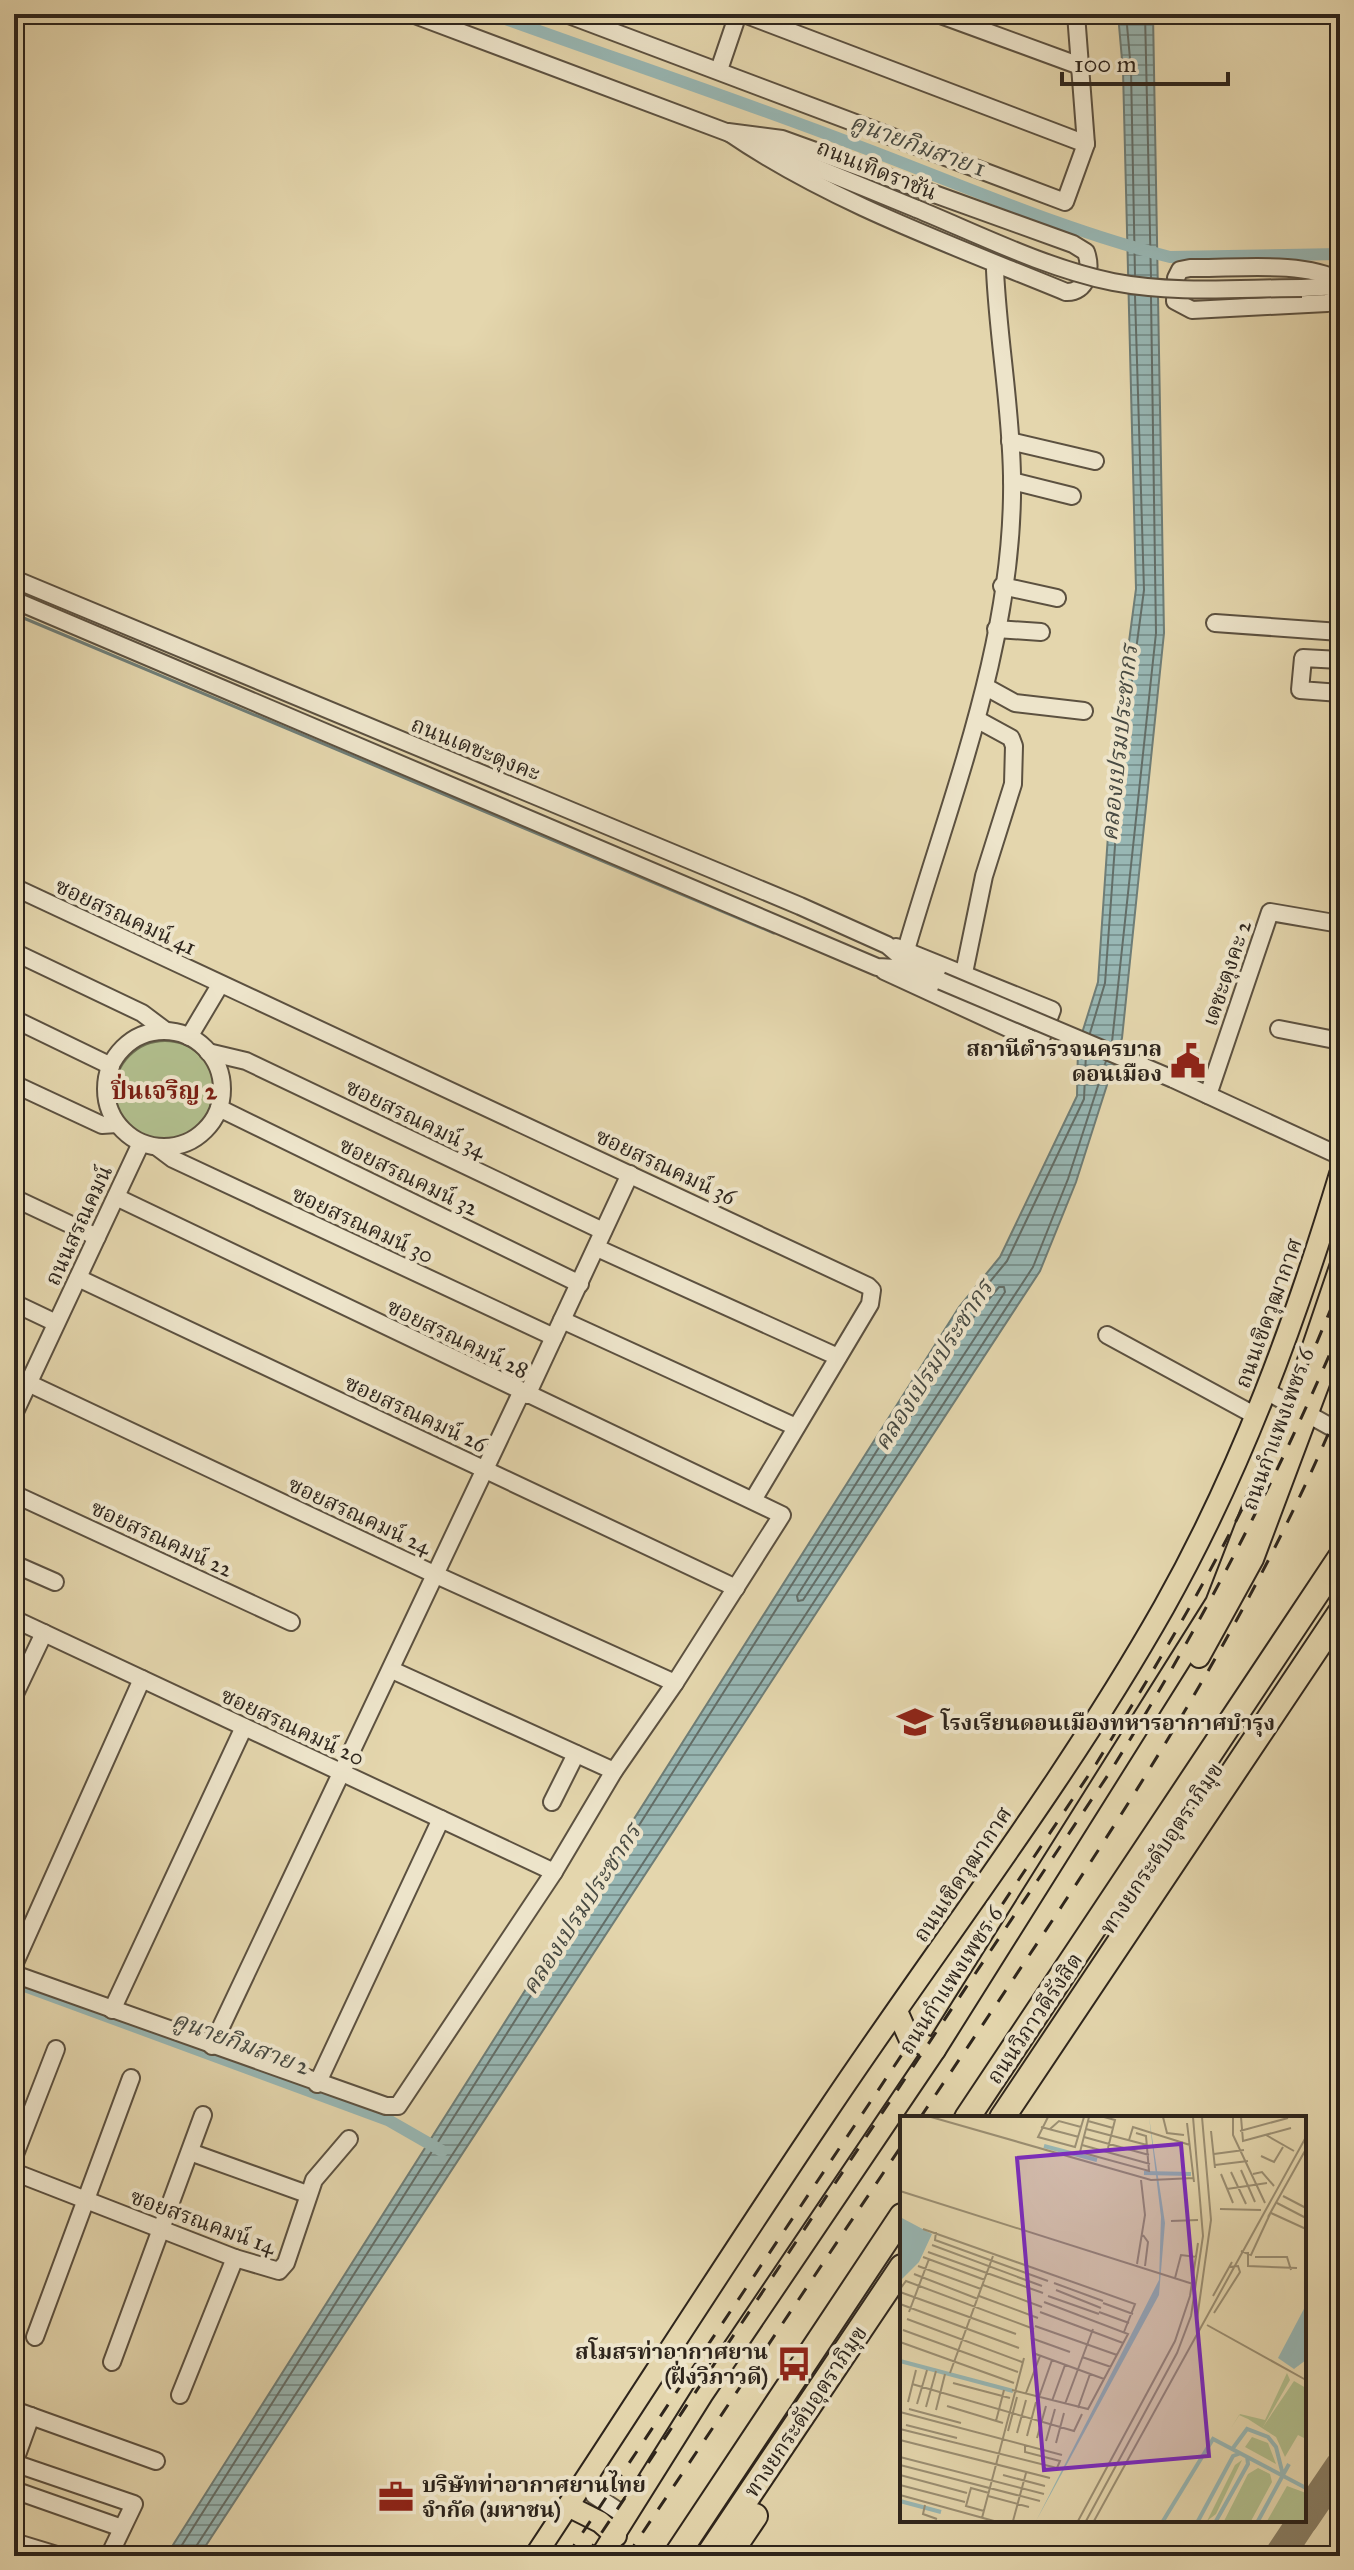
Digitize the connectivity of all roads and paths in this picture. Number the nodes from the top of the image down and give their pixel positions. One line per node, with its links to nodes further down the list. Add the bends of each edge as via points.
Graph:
1 (412, 14): 8 (street, ถนนเทิดราชัน)
2 (566, 14): 7 (street)
3 (741, 14): 7 (street); 9 (street)
4 (938, 14): 6 (street)
5 (1076, 14): 6 (street)
6 (1080, 66): 9 (street)
7 (719, 70): 9 (street, via 1065,202)
8 (728, 132): 8 (street, via 782,139 1073,244 1086,252 1089,271 1083,286 1066,292 820,186 771,162); 11 (street, ถนนเทิดราชัน, bridge, via 1039,259 1112,282 1170,290)
9 (1086, 144)
10 (995, 270): 13 (street)
11 (1340, 283): 12 (street, via 1326,273 1294,269 1190,268 1180,270 1176,278 1175,301 1192,310)
12 (1340, 299)
13 (1010, 441): 14 (street); 15 (street)
14 (1095, 461)
15 (1012, 481): 16 (street); 18 (street)
16 (1072, 496)
17 (14, 579): 26 (street, ถนนเดชะตุงคะ)
18 (1002, 586): 19 (street); 22 (street)
19 (1057, 598)
20 (14, 600): 27 (street, ถนนเดชะตุงคะ)
21 (1215, 623): 24 (street)
22 (996, 629): 23 (street); 28 (street)
23 (1041, 632)
24 (1340, 632)
25 (1340, 660): 29 (street, via 1303,658 1300,690)
26 (227, 669): 27 (street); 34 (street, ถนนเดชะตุงคะ)
27 (220, 687): 37 (street, ถนนเดชะตุงคะ)
28 (986, 687): 30 (street, via 1015,703); 31 (street)
29 (1340, 693)
30 (1084, 711)
31 (978, 720): 35 (street); 39 (street, via 1011,738 1013,784 984,876)
32 (14, 887): 40 (street, ซอยสรณคมน์ 41)
33 (1340, 924): 49 (street, เดชะตุงคะ 2, via 1270,912)
34 (887, 945): 35 (street); 38 (street, ถนนเดชะตุงคะ)
35 (906, 950): 39 (street)
36 (14, 952): 43 (street, via 133,1008)
37 (877, 967): 38 (street, ถนนเดชะตุงคะ); 39 (street, via 1041,1039 1052,1010)
38 (915, 969): 49 (street, ถนนเดชะตุงคะ, bridge)
39 (964, 973)
40 (220, 985): 44 (street); 54 (street, ซอยสรณคมน์ 36)
41 (14, 1019): 47 (street)
42 (1279, 1029): 45 (street)
43 (166, 1031): 44 (street); 47 (street, via 133,1040)
44 (189, 1037): 46 (street)
45 (1340, 1041)
46 (208, 1052): 50 (street, via 221,1079); 58 (street, ซอยสรณคมน์ 34, via 246,1061)
47 (111, 1066): 51 (street, via 106,1095)
48 (14, 1084): 51 (street, via 102,1125)
49 (1208, 1095): 53 (street, ถนนเดชะตุงคะ)
50 (219, 1108): 52 (street, via 195,1138 177,1146); 63 (street, ซอยสรณคมน์ 32)
51 (117, 1124): 52 (street)
52 (149, 1145): 56 (street, ถนนสรณคมน์); 69 (street, ซอยสรณคมน์ 30)
53 (1340, 1156)
54 (630, 1174): 58 (street); 70 (street, ซอยสรณคมน์ 36, via 868,1286 872,1298)
55 (1340, 1174): 72 (main road, ถนนเชิดวุฒากาศ)
56 (116, 1197): 59 (street, ถนนสรณคมน์); 73 (street, ซอยสรณคมน์ 28)
57 (14, 1198): 59 (street)
58 (603, 1231): 60 (street)
59 (97, 1237): 62 (street, ถนนสรณคมน์)
60 (597, 1248): 63 (street); 70 (street)
61 (1340, 1267): 74 (main road, ถนนกำแพงเพชร 6)
62 (78, 1278): 66 (street, ถนนสรณคมน์); 79 (street, ซอยสรณคมน์ 26)
63 (580, 1284): 65 (street)
64 (14, 1303): 66 (street)
65 (562, 1320): 69 (street); 77 (street)
66 (56, 1323): 71 (street, ถนนสรณคมน์)
67 (1340, 1327): 74 (main road, ถนนกำแพงเพชร 6)
68 (1107, 1335): 76 (street)
69 (554, 1337): 73 (street)
70 (838, 1357): 77 (street, ซอยสรณคมน์ 36)
71 (28, 1383): 75 (street, ถนนสรณคมน์); 84 (street, ซอยสรณคมน์ 24)
72 (1266, 1391): 74 (street, ถนนกำแพงเพชร 6); 76 (main road, ถนนเชิดวุฒากาศ)
73 (524, 1394): 79 (street); 81 (street, ซอยสรณคมน์ 28)
74 (1302, 1409): 78 (street); 110 (main road, ถนนกำแพงเพชร 6, via 1216,1603); 114 (main road, ถนนกำแพงเพชร 6, via 1253,1559 1219,1625)
75 (15, 1410)
76 (1256, 1416): 107 (main road, ถนนเชิดวุฒากาศ, via 1162,1610 1048,1792)
77 (796, 1427): 81 (street, ซอยสรณคมน์ 36)
78 (1340, 1432)
79 (486, 1470): 84 (street); 87 (street, ซอยสรณคมน์ 26)
80 (14, 1494): 90 (street, ซอยสรณคมน์ 22)
81 (753, 1500): 87 (street, ซอยสรณคมน์ 28, via 782,1515)
82 (1340, 1558): 115 (highway, ถนนวิภาวดีรังสิต)
83 (14, 1564): 86 (street)
84 (436, 1575): 93 (street); 95 (street, ซอยสรณคมน์ 24)
85 (1340, 1577): 116 (highway, ทางยกระดับอุตราภิมุข)
86 (55, 1582)
87 (736, 1588): 95 (street)
88 (1340, 1613): 117 (highway, ทางยกระดับอุตราภิมุข)
89 (14, 1619): 91 (street, ซอยสรณคมน์ 20)
90 (291, 1622)
91 (44, 1633): 94 (street, ซอยสรณคมน์ 20); 96 (street)
92 (1340, 1640): 118 (highway, ถนนวิภาวดีรังสิต)
93 (392, 1670): 98 (street); 100 (street)
94 (142, 1679): 97 (street, ซอยสรณคมน์ 20); 104 (street)
95 (675, 1683): 99 (street)
96 (17, 1684)
97 (244, 1727): 100 (street, ซอยสรณคมน์ 20); 106 (street)
98 (576, 1754): 99 (street); 101 (street)
99 (614, 1771): 103 (street)
100 (342, 1773): 102 (street, ซอยสรณคมน์ 20); 108 (street)
101 (552, 1802)
102 (441, 1819): 103 (street, ซอยสรณคมน์ 20); 112 (street)
103 (554, 1872): 112 (street, via 398,2106)
104 (14, 1965)
105 (14, 1974): 106 (street)
106 (112, 2010): 108 (street)
107 (897, 2011): 110 (main road, via 909,2038); 138 (main road, ถนนเชิดวุฒากาศ)
108 (212, 2046): 112 (street)
109 (56, 2049): 122 (street)
110 (935, 2050): 141 (main road, ถนนกำแพงเพชร 6)
111 (131, 2078): 125 (street)
112 (317, 2084)
113 (203, 2115): 121 (street)
114 (904, 2116)
115 (968, 2116)
116 (981, 2116)
117 (1003, 2116)
118 (1021, 2116)
119 (900, 2122): 144 (main road, ถนนกำแพงเพชร 6)
120 (349, 2139): 124 (street, ซอยสรณคมน์ 14, via 323,2166)
121 (190, 2152): 124 (street); 127 (street)
122 (14, 2157)
123 (14, 2172): 125 (street, ซอยสรณคมน์ 14)
124 (307, 2194): 129 (street, ซอยสรณคมน์ 14, via 284,2268 273,2272)
125 (84, 2200): 127 (street, ซอยสรณคมน์ 14); 132 (street)
126 (900, 2219): 149 (highway)
127 (159, 2229): 129 (street, ซอยสรณคมน์ 14); 133 (street)
128 (900, 2239): 150 (highway, ทางยกระดับอุตราภิมุข)
129 (235, 2258): 134 (street)
130 (900, 2270): 151 (highway, ทางยกระดับอุตราภิมุข)
131 (900, 2297): 152 (highway)
132 (35, 2337)
133 (112, 2362)
134 (180, 2395)
135 (14, 2410): 136 (street)
136 (31, 2416): 137 (street); 142 (street, via 14,2463 134,2504)
137 (156, 2461)
138 (588, 2477): 140 (main road, ถนนเชิดวุฒากาศ); 141 (street, via 594,2495)
139 (14, 2490): 142 (street)
140 (568, 2506): 144 (main road, via 600,2522); 147 (main road, ถนนเชิดวุฒากาศ)
141 (626, 2516): 144 (main road, ถนนกำแพงเพชร 6)
142 (122, 2528): 146 (street)
143 (14, 2542): 145 (street)
144 (612, 2546): 148 (main road, ถนนกำแพงเพชร 6)
145 (60, 2556)
146 (109, 2556)
147 (535, 2556)
148 (601, 2556)
149 (676, 2556)
150 (688, 2556)
151 (708, 2556)
152 (728, 2556)

